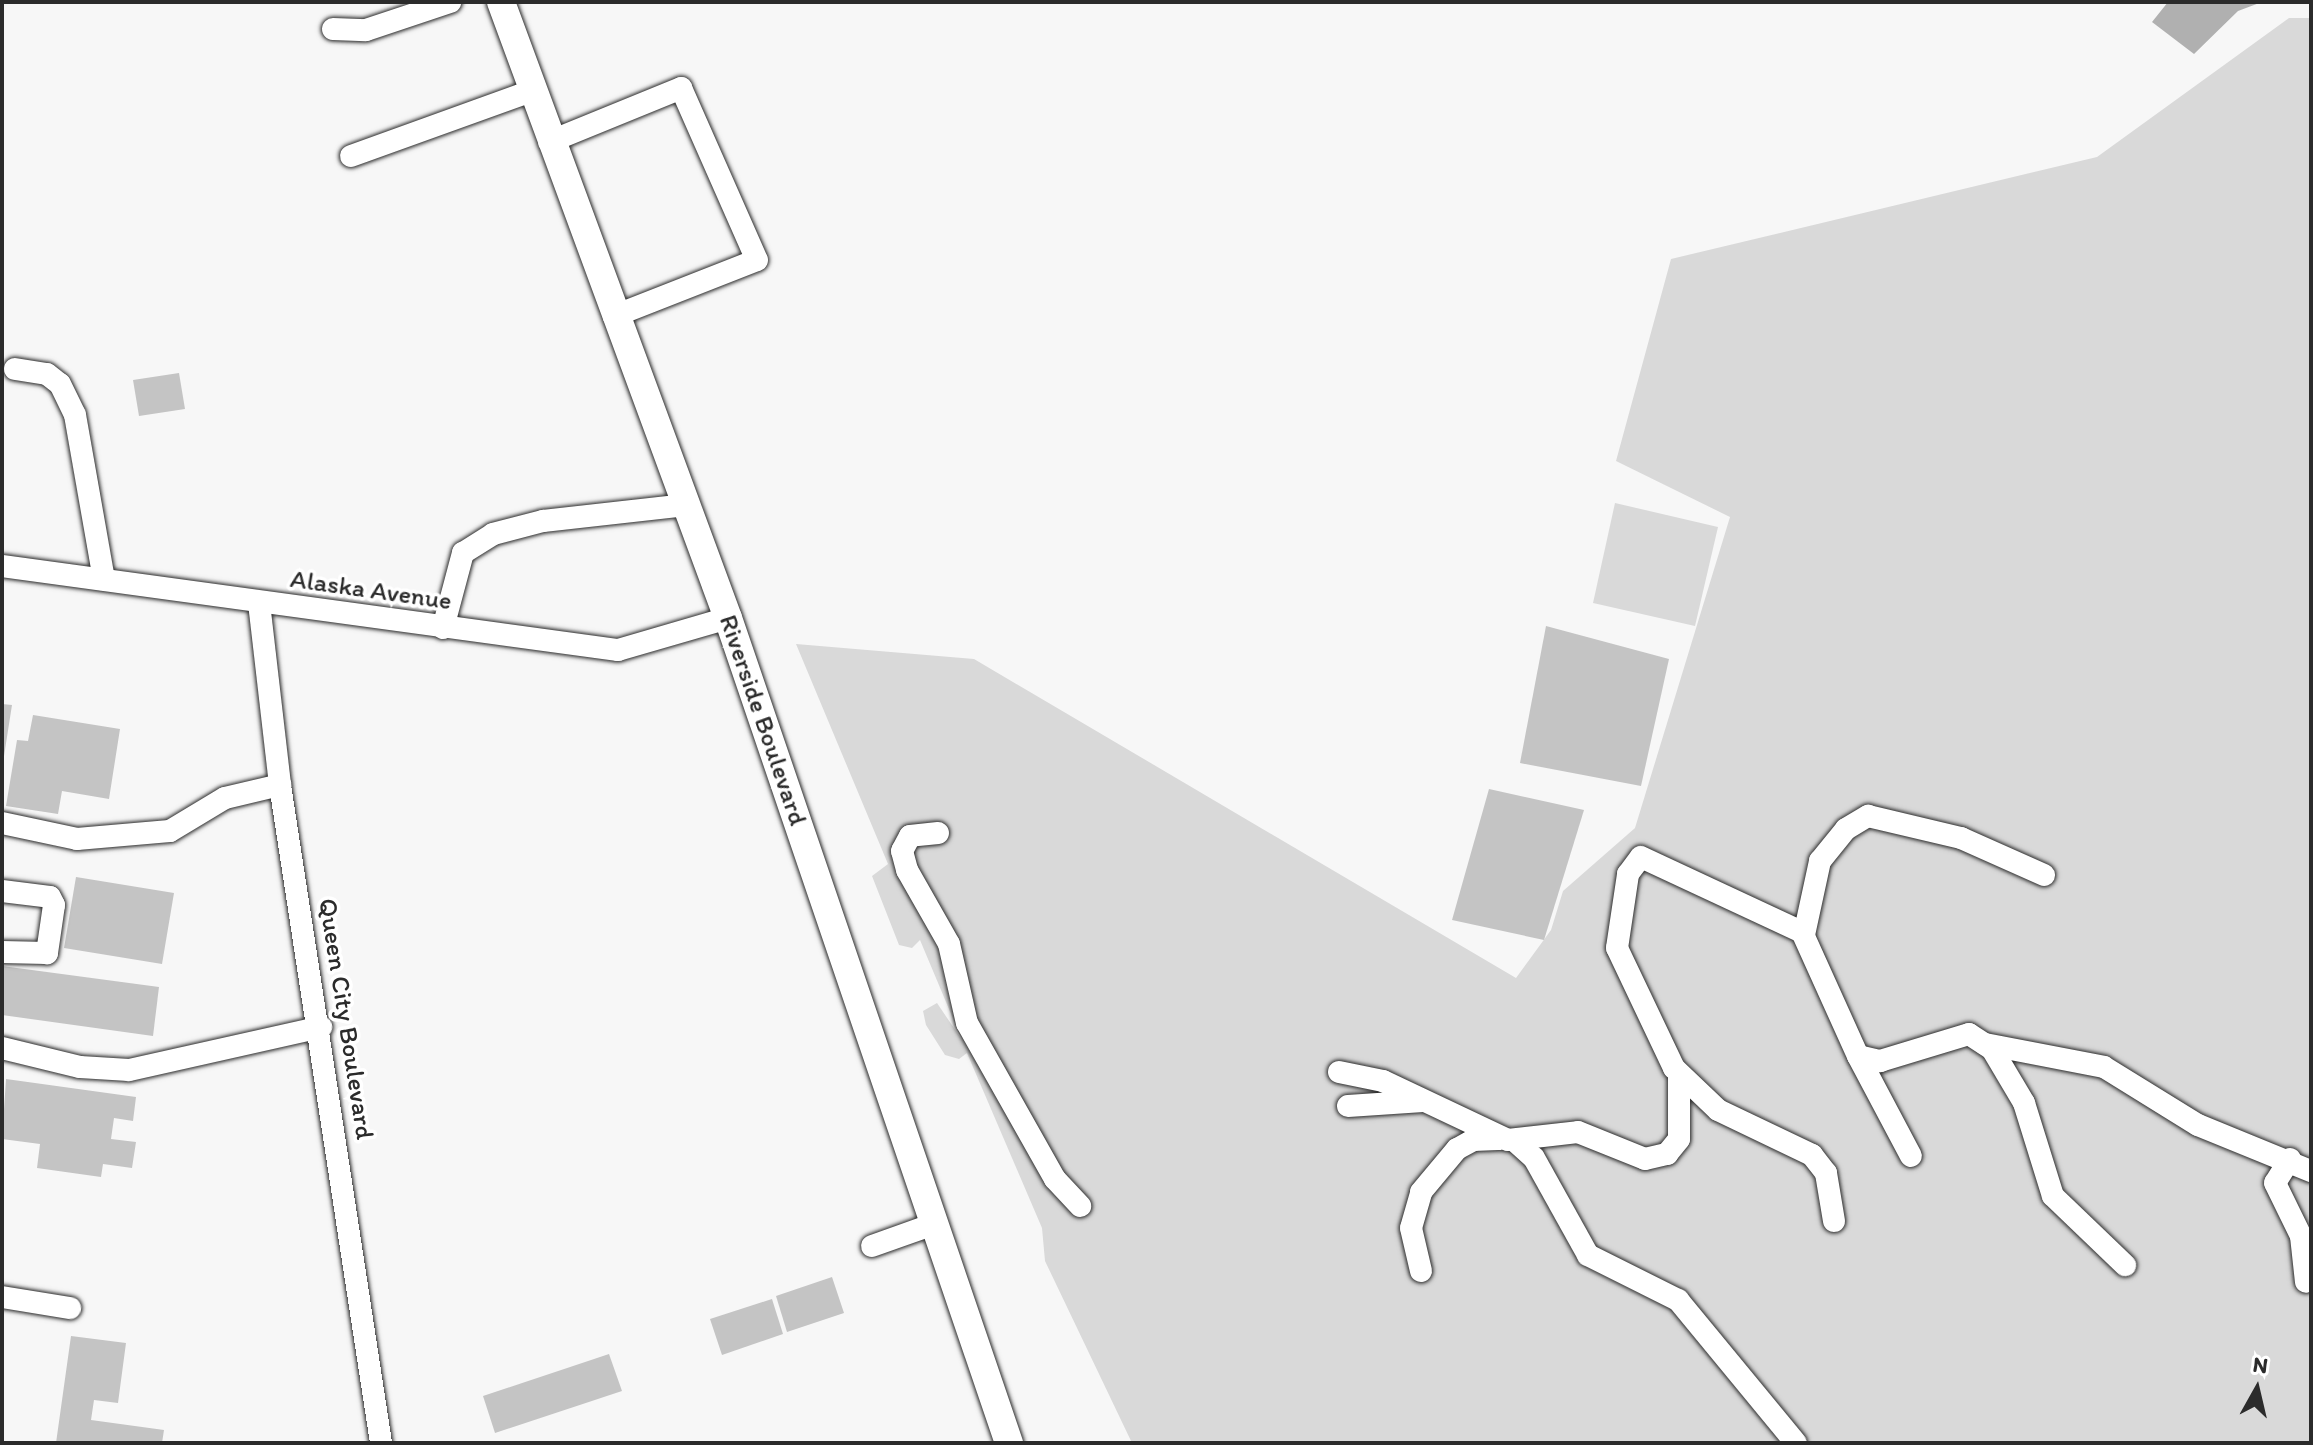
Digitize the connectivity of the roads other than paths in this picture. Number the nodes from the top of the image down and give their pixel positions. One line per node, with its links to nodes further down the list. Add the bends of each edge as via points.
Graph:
1 (450, 2): 3 (street, via 366,30)
2 (501, 2): 4 (main road, Riverside Boulevard)
3 (333, 29)
4 (532, 91): 5 (main road, Riverside Boulevard); 6 (street)
5 (549, 142): 7 (main road, Riverside Boulevard); 7 (street, via 681,88 757,260)
6 (351, 156)
7 (614, 316): 9 (main road, Riverside Boulevard)
8 (15, 369): 11 (street, via 47,374 60,384 75,415)
9 (686, 505): 13 (main road, Riverside Boulevard); 14 (street, via 543,521 493,534 463,553)
10 (2, 566): 11 (street, Alaska Avenue)
11 (104, 579): 12 (street, Alaska Avenue)
12 (259, 603): 14 (street, Alaska Avenue); 15 (street, Queen City Boulevard)
13 (728, 618): 14 (street, Alaska Avenue, via 618,650); 36 (main road, Riverside Boulevard)
14 (443, 628)
15 (280, 785): 16 (street, via 225,798 170,831 77,839); 22 (street, Queen City Boulevard)
16 (2, 823)
17 (938, 833): 34 (street, via 910,836 902,851 907,870 949,944 967,1023 1055,1179)
18 (2044, 875): 20 (street, via 1961,838 1868,816 1837,838 1820,861)
19 (2, 891): 21 (street, via 50,897 54,905 47,953)
20 (1804, 935): 25 (street); 27 (street, via 1641,857 1631,865 1617,948)
21 (2, 952)
22 (321, 1027): 24 (street, via 129,1070 80,1067); 43 (street, Queen City Boulevard)
23 (1985, 1044): 25 (street, via 1969,1034 1880,1061); 32 (street, via 2104,1067 2198,1125); 38 (street, via 2024,1103 2053,1196)
24 (2, 1048)
25 (1858, 1056): 31 (street)
26 (1339, 1072): 28 (street, via 1383,1081)
27 (1679, 1075): 30 (street, via 1683,1130 1674,1147 1657,1159 1630,1155 1578,1132); 35 (street, via 1718,1110 1812,1155 1826,1173)
28 (1423, 1101): 29 (street); 30 (street)
29 (1348, 1106)
30 (1512, 1140): 39 (street, via 1473,1140 1457,1149 1421,1192 1411,1228); 45 (street, via 1534,1158 1588,1255 1678,1300)
31 (1911, 1156)
32 (2290, 1159): 33 (street); 40 (street, via 2275,1183 2301,1236)
33 (2311, 1171)
34 (1080, 1206)
35 (1834, 1221)
36 (934, 1224): 37 (street); 44 (main road, Riverside Boulevard)
37 (872, 1246)
38 (2125, 1265)
39 (1421, 1271)
40 (2306, 1282)
41 (2, 1297): 42 (street)
42 (70, 1308)
43 (381, 1443)
44 (1009, 1443)
45 (1796, 1443)

